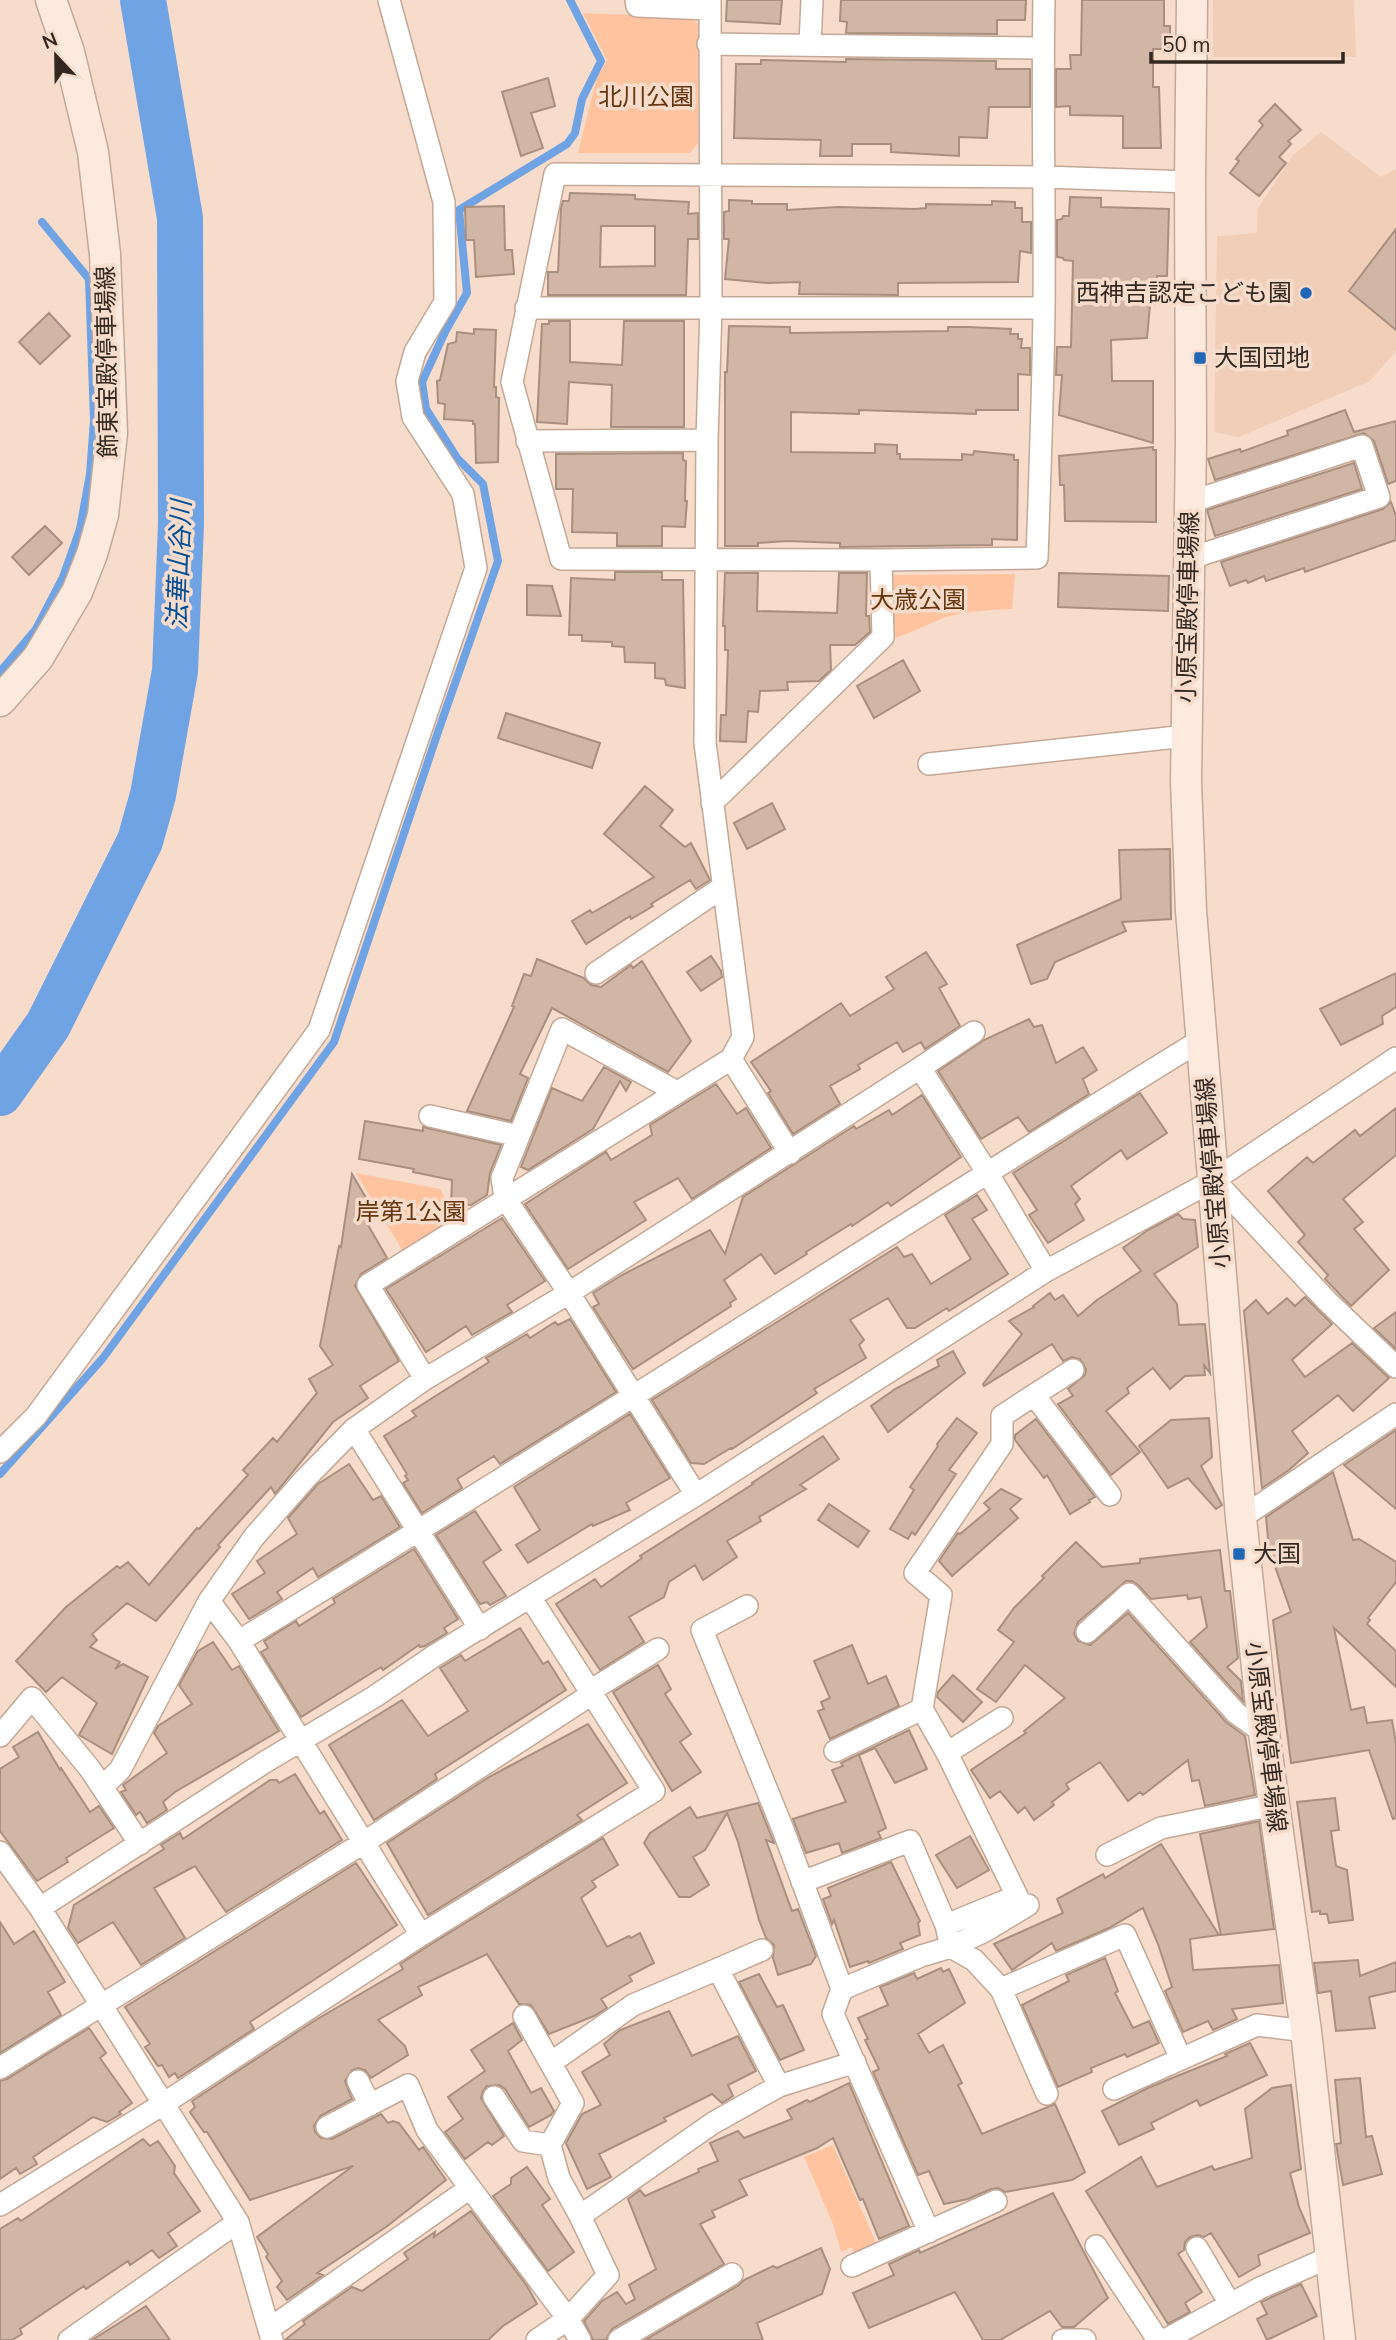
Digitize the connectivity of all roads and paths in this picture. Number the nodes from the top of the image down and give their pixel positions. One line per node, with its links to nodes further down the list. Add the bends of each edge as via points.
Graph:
1 (51, 0): 23 (main road, 飾東宝殿停車場線, via 69,51 93,152 105,254 112,433 103,515 77,592 38,658)
2 (389, 0): 50 (street, via 444,202 445,302 415,352 407,381 413,417 463,495 476,568 319,1030 36,1416)
3 (636, 0): 7 (street, via 636,6)
4 (812, 0): 9 (street)
5 (1044, 0): 10 (street)
6 (1192, 0): 13 (main road, 小原宝殿停車場線)
7 (709, 5): 8 (street)
8 (708, 44): 9 (street); 11 (street)
9 (810, 44): 10 (street)
10 (1043, 48): 12 (street)
11 (708, 174): 12 (street); 14 (street); 15 (street, via 555,174)
12 (1044, 177): 13 (street); 16 (street)
13 (1190, 182): 19 (main road, 小原宝殿停車場線)
14 (711, 307): 15 (street); 16 (street); 17 (street)
15 (526, 308): 18 (street, via 512,382)
16 (1044, 308): 22 (street, via 1037,558)
17 (706, 440): 18 (street); 21 (street)
18 (527, 441): 21 (street, via 561,559)
19 (1189, 502): 20 (main road, 小原宝殿停車場線); 20 (street, via 1362,446 1379,497)
20 (1188, 559): 24 (main road, 小原宝殿停車場線)
21 (705, 560): 22 (street); 26 (street, via 705,743)
22 (881, 560): 26 (street, via 883,637)
23 (0, 701)
24 (1186, 736): 25 (street); 30 (main road, 小原宝殿停車場線, via 1191,911)
25 (929, 764)
26 (712, 803): 27 (street)
27 (723, 887): 28 (street); 32 (street, via 743,1038)
28 (596, 973)
29 (974, 1032): 33 (street)
30 (1201, 1040): 38 (street); 39 (main road, 小原宝殿停車場線)
31 (1396, 1058): 39 (street)
32 (732, 1059): 34 (street); 37 (street)
33 (920, 1068): 37 (street); 38 (street)
34 (677, 1092): 36 (street, via 562,1029); 40 (street)
35 (430, 1116): 36 (street)
36 (519, 1136): 40 (street, via 502,1178)
37 (790, 1153): 42 (street)
38 (987, 1172): 41 (street); 47 (street)
39 (1214, 1180): 41 (street); 43 (street); 53 (main road, 小原宝殿停車場線)
40 (505, 1198): 42 (street); 45 (street, via 368,1285)
41 (1046, 1271): 51 (street)
42 (569, 1293): 45 (street); 47 (street)
43 (1396, 1367)
44 (1073, 1370): 46 (street)
45 (425, 1379): 49 (street)
46 (1034, 1395): 52 (street); 63 (street, via 1002,1416 1002,1444 915,1573 941,1595)
47 (632, 1396): 51 (street); 54 (street)
48 (1396, 1414): 53 (street)
49 (354, 1429): 54 (street); 56 (street, via 254,1537)
50 (0, 1452)
51 (696, 1495): 55 (street)
52 (1110, 1495)
53 (1241, 1518): 65 (main road, 小原宝殿停車場線)
54 (419, 1532): 58 (street); 60 (street)
55 (530, 1597): 58 (street); 62 (street)
56 (209, 1601): 60 (street); 70 (street, via 120,1770)
57 (747, 1605): 76 (street, via 702,1630 701,1649)
58 (480, 1629): 67 (street)
59 (1087, 1632): 65 (street, via 1129,1594 1236,1713)
60 (239, 1641): 67 (street)
61 (658, 1649): 62 (street)
62 (591, 1693): 73 (street); 80 (street, via 654,1791)
63 (922, 1709): 68 (street); 69 (street)
64 (1002, 1717): 69 (street)
65 (1264, 1733): 71 (main road, 小原宝殿停車場線)
66 (0, 1736): 70 (street, via 32,1698)
67 (299, 1742): 72 (street); 73 (street)
68 (835, 1751)
69 (947, 1753): 79 (street, via 1017,1896)
70 (103, 1786): 72 (street)
71 (1273, 1805): 75 (street, via 1161,1828); 88 (main road, 小原宝殿停車場線)
72 (140, 1843): 78 (street)
73 (363, 1843): 80 (street); 86 (street)
74 (0, 1852): 78 (street)
75 (1107, 1855)
76 (802, 1882): 79 (street, via 910,1841); 84 (street)
77 (1028, 1905): 81 (street)
78 (40, 1908): 86 (street)
79 (946, 1925): 81 (street)
80 (421, 1935): 98 (street)
81 (951, 1947): 84 (street); 85 (street, via 974,1960)
82 (762, 1950): 83 (street)
83 (718, 1969): 90 (street, via 633,2005); 94 (street)
84 (842, 1989): 91 (street, via 832,2014)
85 (1001, 1989): 89 (street, via 1125,1935); 96 (street)
86 (100, 2004): 92 (street); 98 (street)
87 (524, 2016): 90 (street)
88 (1306, 2031): 89 (street, via 1257,2025); 110 (main road, 小原宝殿停車場線)
89 (1181, 2059): 95 (street)
90 (552, 2062): 101 (street, via 573,2103)
91 (855, 2062): 94 (street); 107 (street)
92 (0, 2068)
93 (358, 2081): 99 (street)
94 (779, 2086): 105 (street, via 713,2123)
95 (1114, 2089)
96 (1047, 2094)
97 (494, 2097): 101 (street, via 523,2141)
98 (163, 2104): 104 (street); 106 (street)
99 (370, 2105): 100 (street); 102 (street, via 408,2085 427,2130)
100 (327, 2127)
101 (550, 2145): 105 (street, via 559,2178)
102 (470, 2188): 114 (street); 116 (street)
103 (996, 2201): 107 (street)
104 (0, 2205)
105 (580, 2216): 114 (street, via 608,2275)
106 (238, 2222): 115 (street); 116 (street)
107 (929, 2232): 111 (street)
108 (1096, 2246): 123 (street)
109 (1197, 2248): 113 (street)
110 (1330, 2257): 113 (street); 125 (main road, 小原宝殿停車場線)
111 (852, 2266)
112 (733, 2274): 120 (street)
113 (1230, 2304): 124 (street)
114 (568, 2319): 118 (street); 119 (street)
115 (91, 2334): 117 (street)
116 (271, 2334)
117 (69, 2340)
118 (537, 2340)
119 (580, 2340)
120 (619, 2340)
121 (1063, 2340): 122 (street)
122 (1085, 2340)
123 (1158, 2340)
124 (1165, 2340)
125 (1340, 2340)

